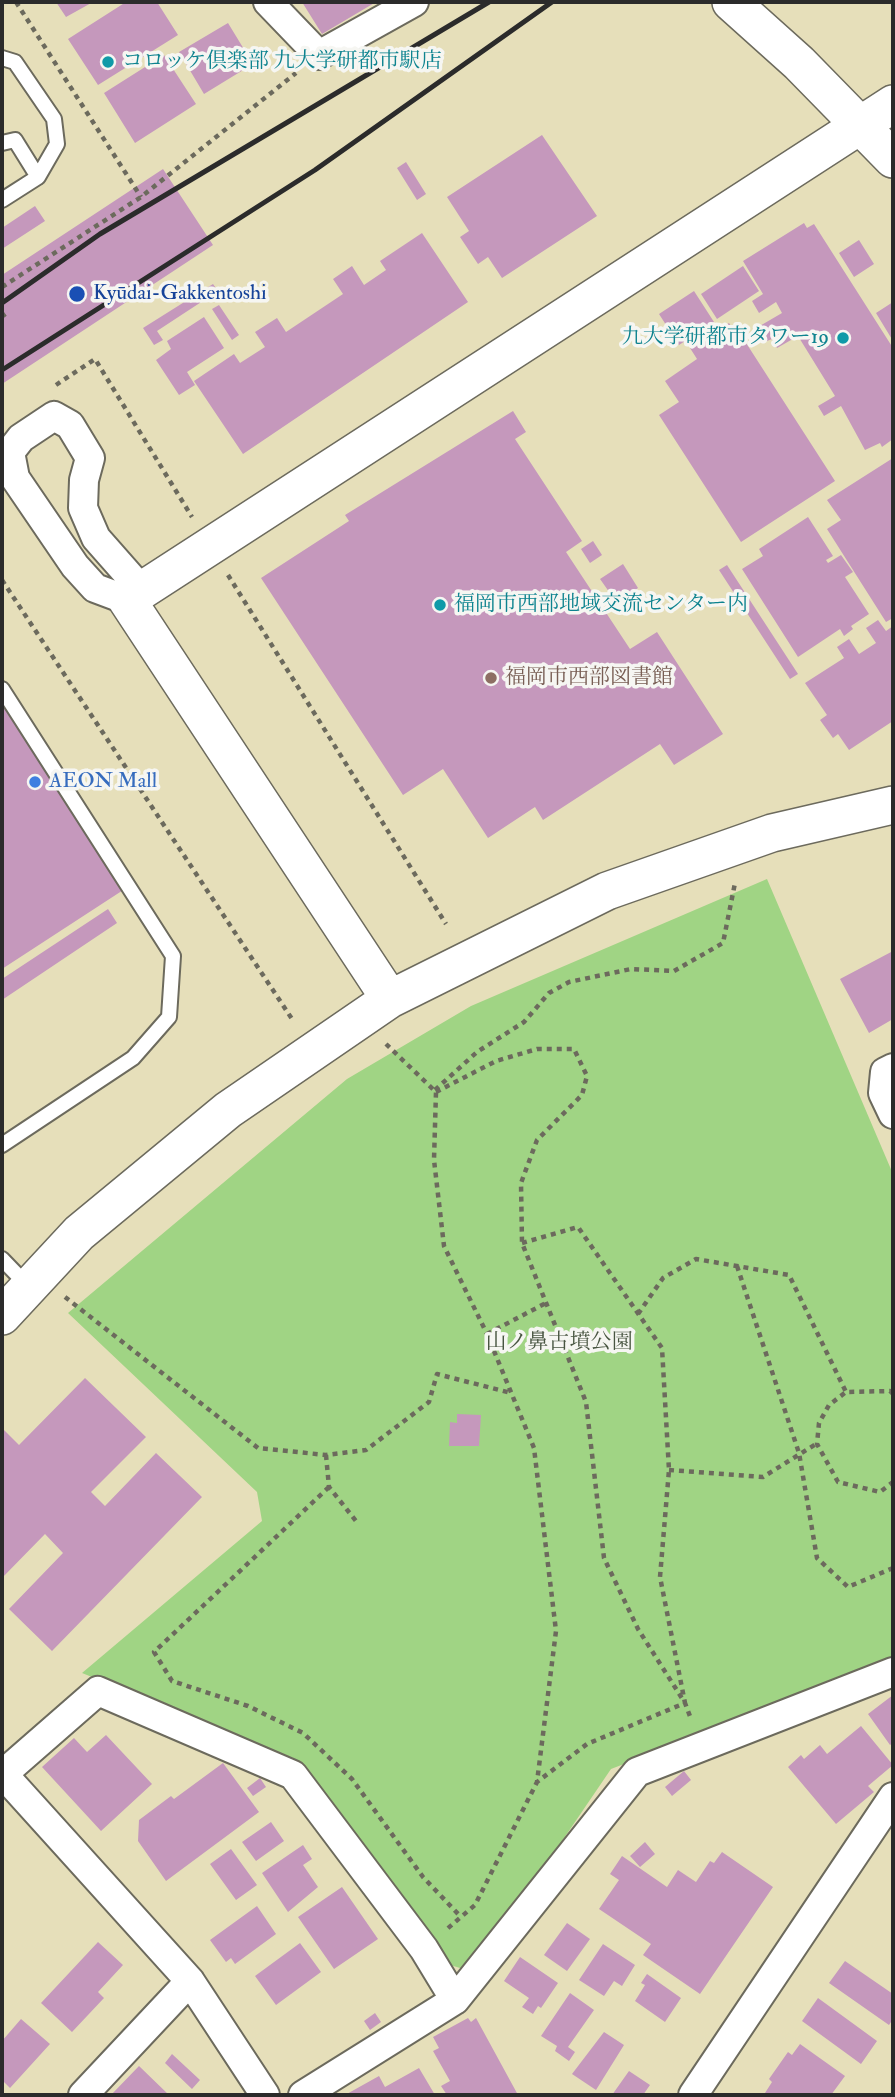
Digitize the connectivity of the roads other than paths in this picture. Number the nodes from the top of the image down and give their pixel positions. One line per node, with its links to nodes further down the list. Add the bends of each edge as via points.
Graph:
1 (268, 2): 2 (street, via 319,55)
2 (414, 2)
3 (731, 2): 6 (street)
4 (2, 58): 9 (lane, via 15,62 54,119 57,145)
5 (893, 104): 6 (street)
6 (858, 125): 8 (street); 11 (street)
7 (2, 143): 9 (lane, via 15,141)
8 (893, 159)
9 (38, 177): 10 (lane)
10 (2, 200)
11 (137, 593): 11 (street, via 95,588 15,478 10,452 20,438 54,416 70,425 90,458 83,508 96,538 133,580); 14 (street)
12 (2, 689): 17 (lane, via 173,956 169,1017 133,1058)
13 (893, 805): 14 (street, via 772,833 607,891)
14 (390, 999): 19 (street, via 228,1110 79,1233)
15 (893, 1068): 16 (street, via 885,1072 883,1093)
16 (893, 1114)
17 (2, 1145)
18 (2, 1259): 19 (lane)
19 (34, 1281): 20 (street)
20 (2, 1316)
21 (893, 1672): 25 (street, via 637,1772)
22 (3, 1773): 24 (street); 25 (street, via 98,1691 293,1775 424,1949)
23 (893, 1797): 29 (street)
24 (190, 1981): 26 (street); 27 (street)
25 (455, 2000): 28 (street)
26 (83, 2095)
27 (265, 2095)
28 (303, 2095)
29 (693, 2095)

